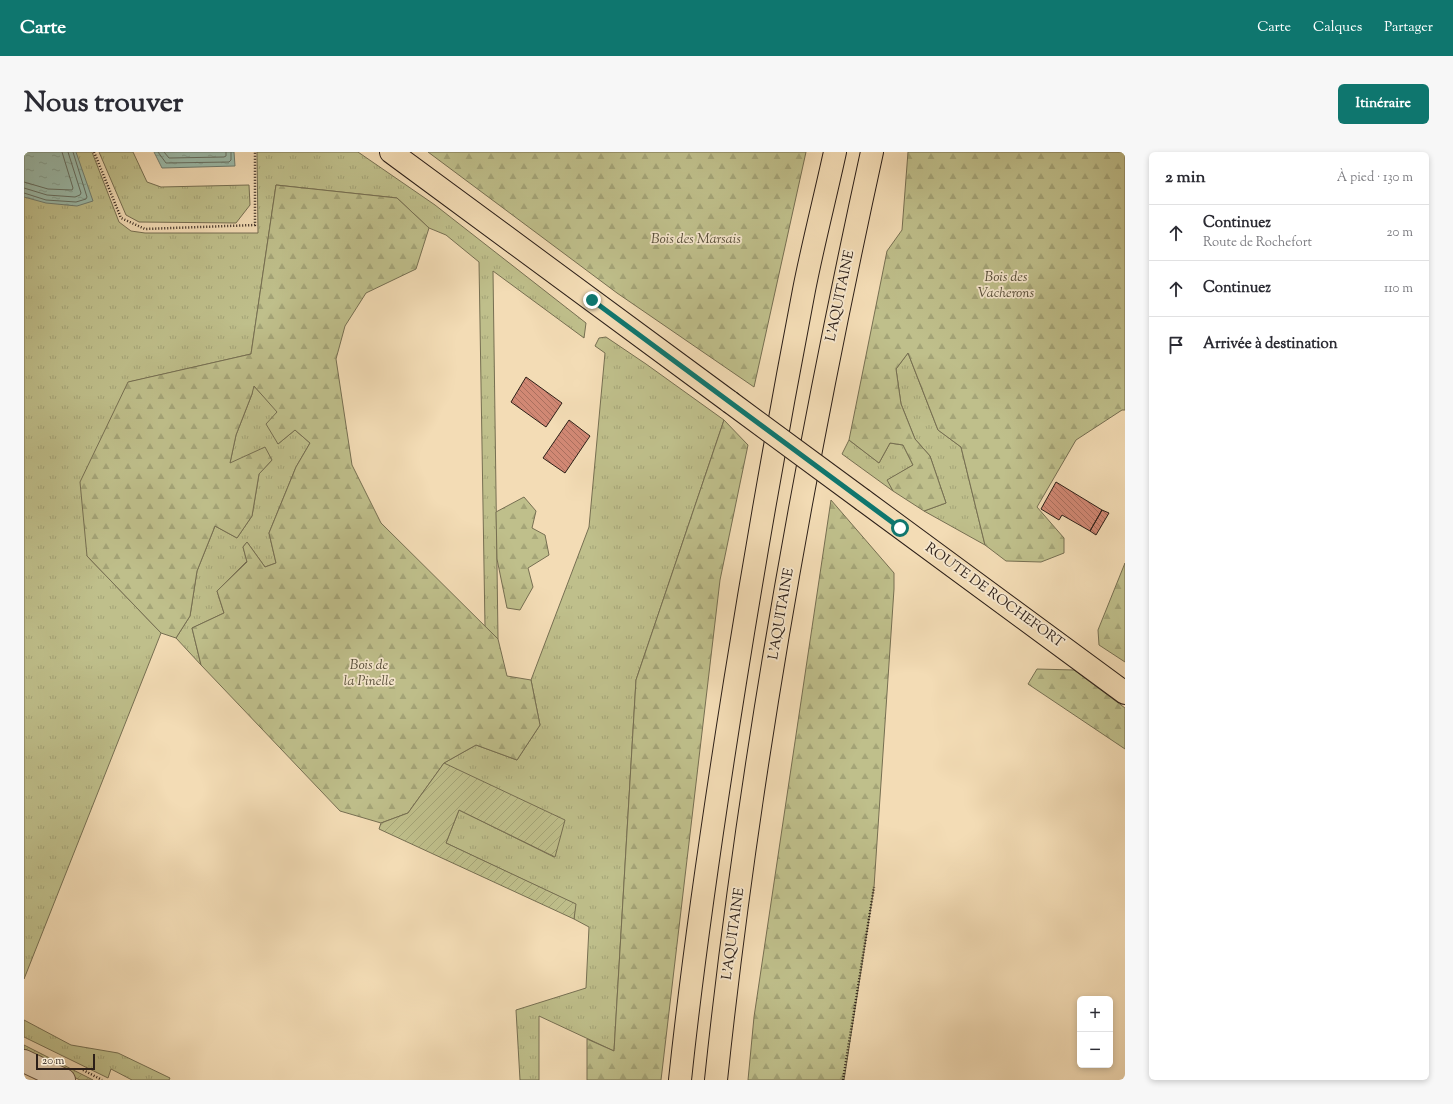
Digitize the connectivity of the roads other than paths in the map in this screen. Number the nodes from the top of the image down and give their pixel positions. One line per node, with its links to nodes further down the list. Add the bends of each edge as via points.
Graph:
1 (391, 152): 4 (main road, ROUTE DE ROCHEFORT, bridge)
2 (835, 152): 7 (main road, via 804,289 750,588 702,898)
3 (872, 152): 8 (main road, L'AQUITAINE, via 842,291 783,604 756,772)
4 (1125, 693)
5 (24, 1061): 6 (street)
6 (64, 1080)
7 (680, 1080)
8 (716, 1080)

